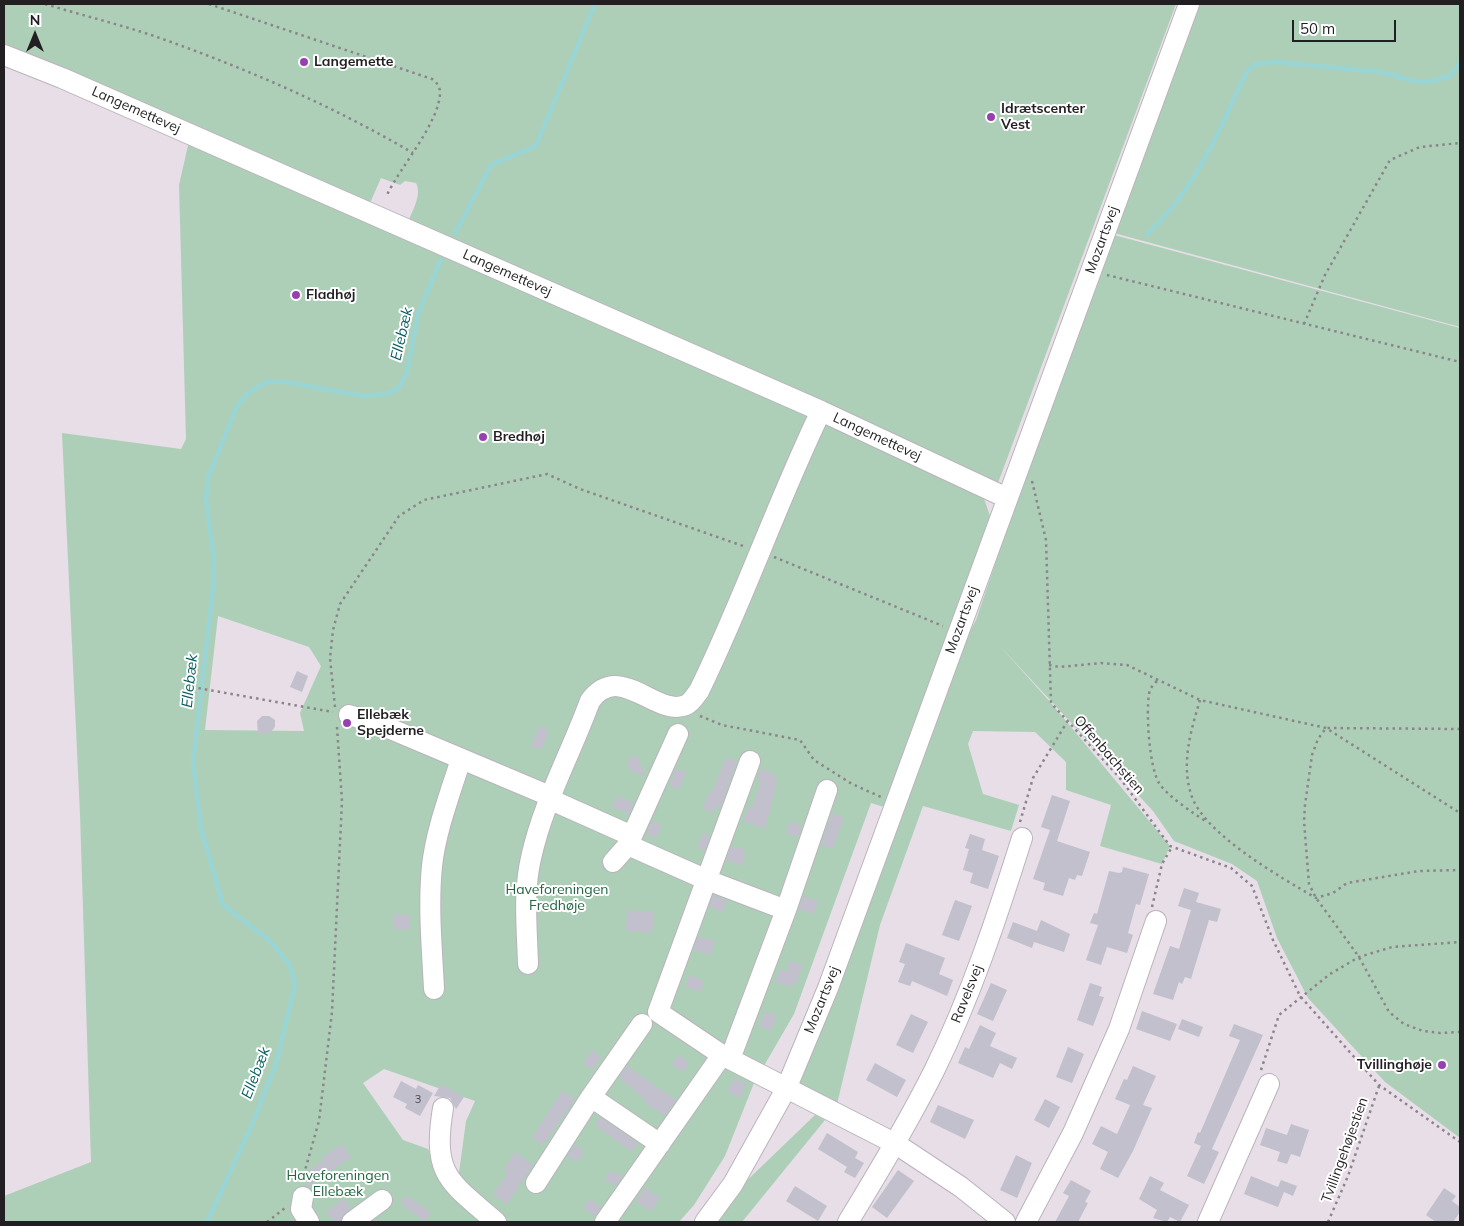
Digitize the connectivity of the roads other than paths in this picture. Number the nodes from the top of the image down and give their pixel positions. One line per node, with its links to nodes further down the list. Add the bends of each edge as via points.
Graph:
1 (1189, 4): 4 (street, Mozartsvej)
2 (4, 54): 3 (street, Langemettevej)
3 (822, 411): 4 (street, Langemettevej); 10 (street, via 699,691 692,701 680,706 670,706 618,686 605,687 596,693 590,700)
4 (1007, 498): 22 (street, Mozartsvej, via 828,988)
5 (342, 714): 7 (street, via 379,724)
6 (678, 734): 12 (street)
7 (461, 759): 10 (street); 18 (street, via 442,816 432,865 430,904)
8 (750, 761): 14 (street)
9 (827, 790): 15 (street)
10 (552, 797): 12 (street); 17 (street, via 538,829 531,859 526,900)
11 (1022, 838): 26 (street, Ravelsvej, via 998,917 968,995)
12 (630, 841): 13 (street); 14 (street)
13 (613, 862)
14 (707, 880): 15 (street); 20 (street, via 658,1012)
15 (786, 910): 20 (street)
16 (1156, 922): 35 (street, via 1111,1046 1073,1133)
17 (528, 964)
18 (434, 989)
19 (642, 1024): 23 (street)
20 (726, 1057): 22 (street); 25 (street)
21 (1269, 1084): 36 (street)
22 (786, 1089): 26 (street); 32 (street, Mozartsvej, via 733,1184)
23 (591, 1098): 25 (street); 27 (street)
24 (443, 1108): 30 (street, via 438,1134 440,1163 452,1184)
25 (660, 1144): 31 (street)
26 (896, 1144): 33 (street, Ravelsvej); 34 (street)
27 (536, 1183)
28 (382, 1200): 29 (street)
29 (352, 1222)
30 (496, 1222)
31 (605, 1222)
32 (705, 1222)
33 (848, 1222)
34 (1005, 1222)
35 (1026, 1222)
36 (1208, 1222)

